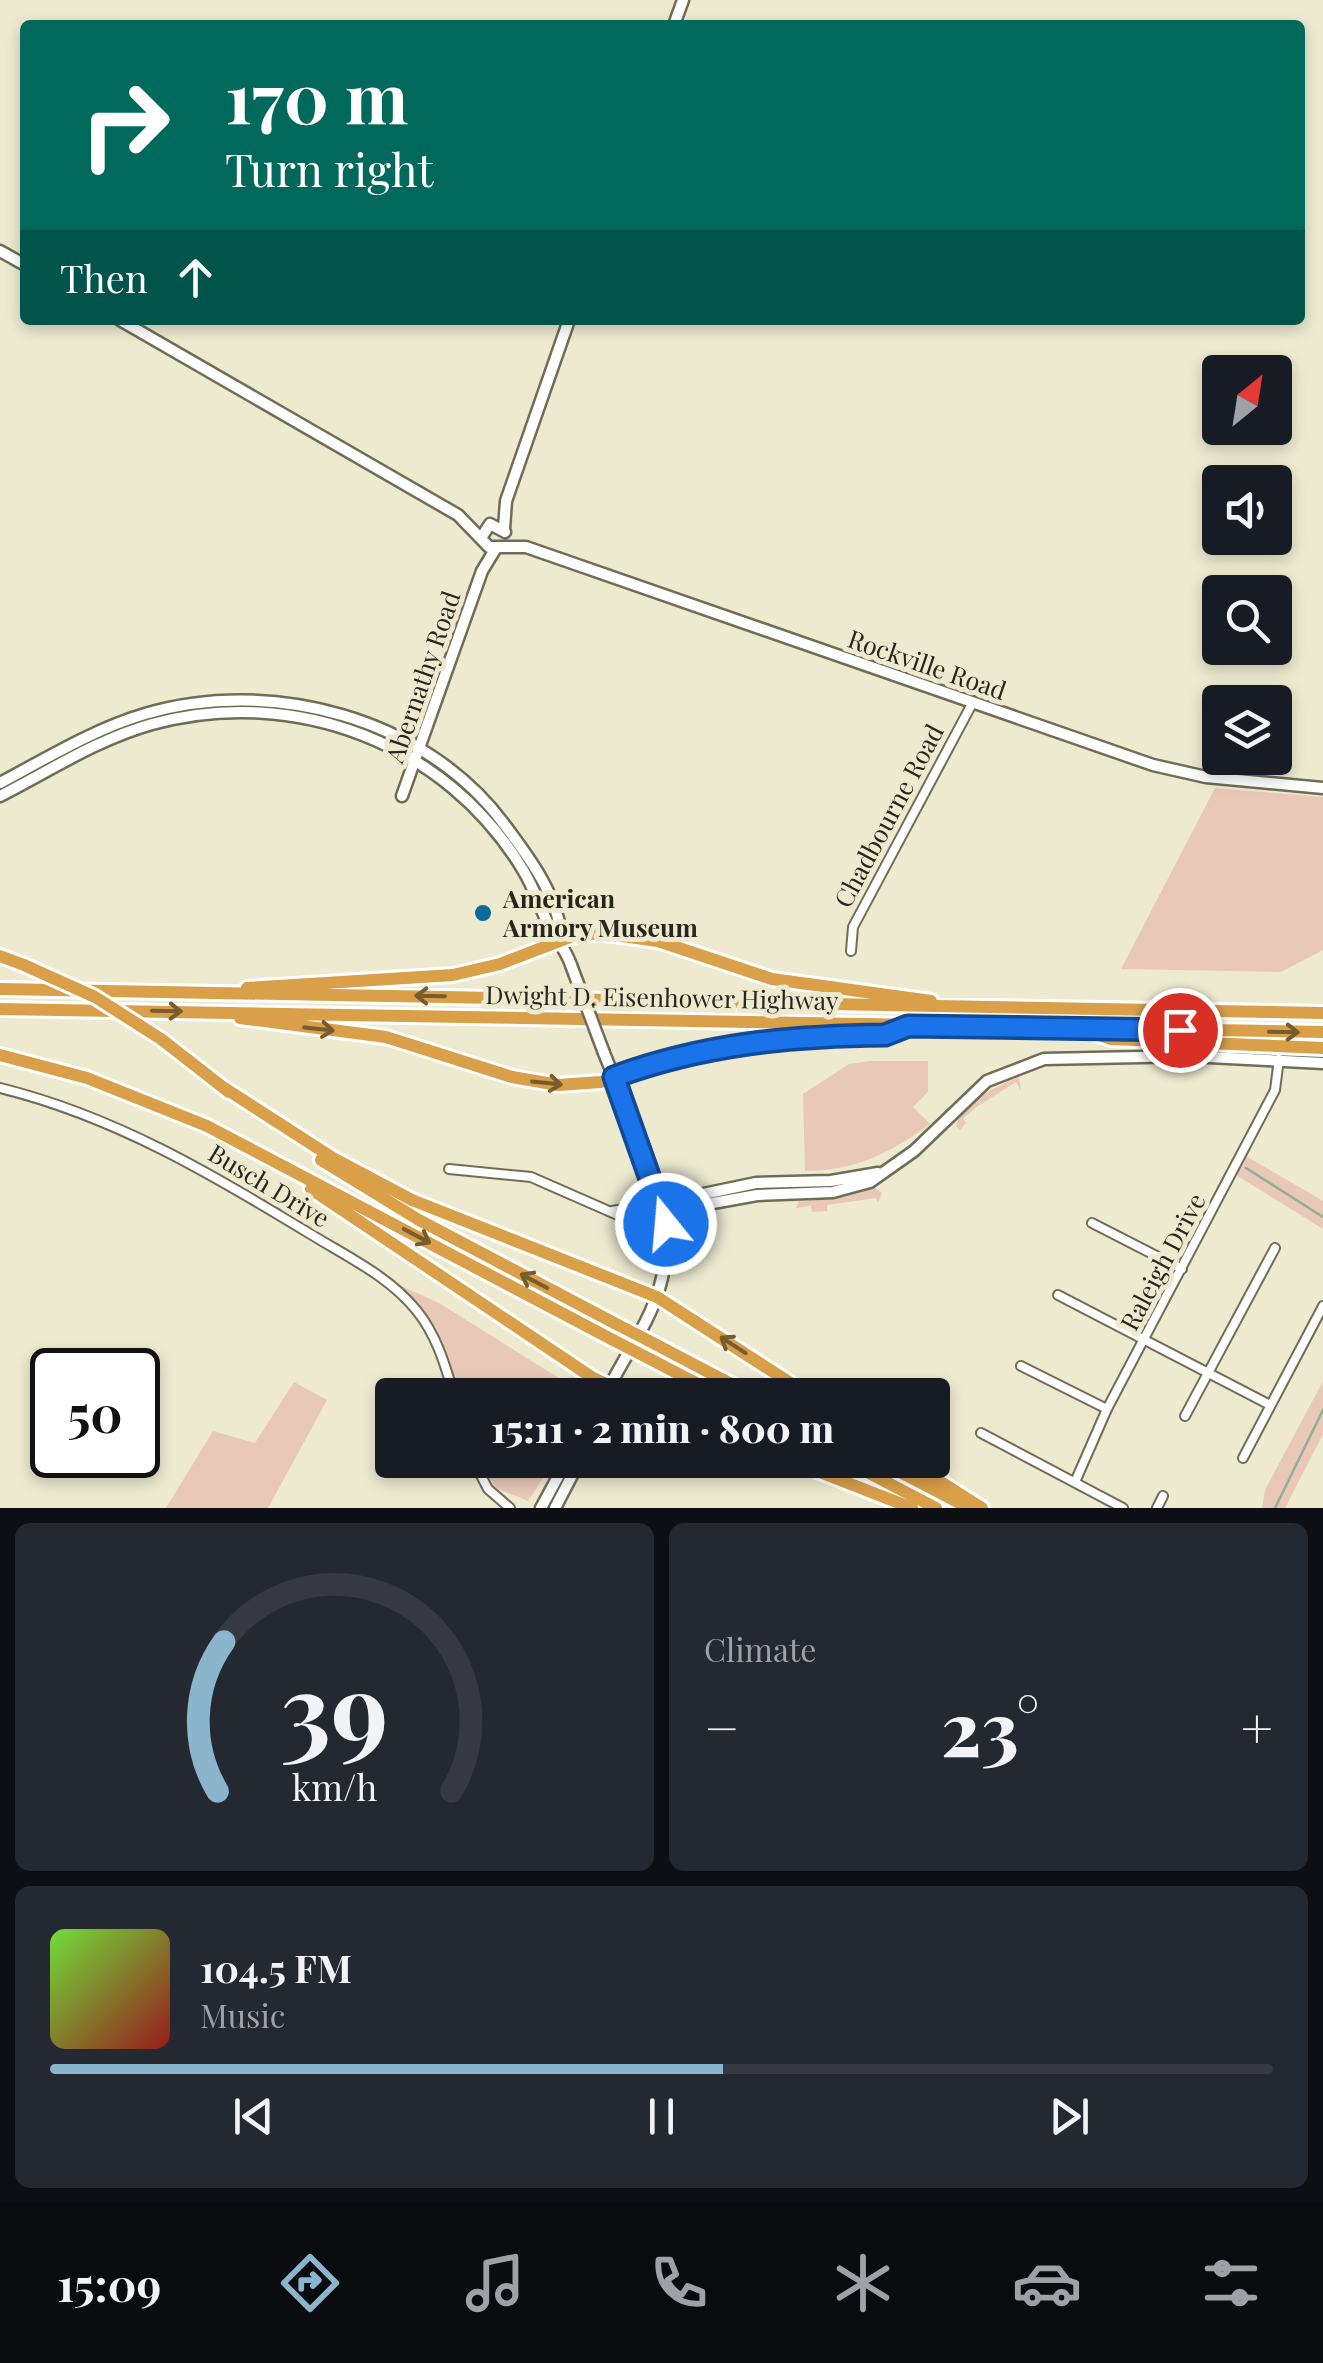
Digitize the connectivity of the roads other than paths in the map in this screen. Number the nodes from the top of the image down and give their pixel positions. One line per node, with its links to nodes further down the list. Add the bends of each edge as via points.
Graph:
1 (129, 325): 4 (main road)
2 (567, 325): 3 (main road)
3 (506, 501): 5 (main road); 6 (main road)
4 (458, 515): 5 (main road); 7 (main road)
5 (489, 524): 6 (main road, Rockville Road); 7 (main road)
6 (505, 531): 7 (main road); 8 (main road, Rockville Road)
7 (491, 544): 8 (main road, Rockville Road); 10 (main road, Abernathy Road)
8 (526, 547): 9 (main road, Rockville Road)
9 (973, 702): 12 (main road, Rockville Road, via 1180,772); 16 (street, Chadbourne Road, via 853,927)
10 (417, 755): 11 (main road, via 377,728 324,710 218,700 133,718); 13 (main road, via 307,716 209,714 118,736); 14 (main road, Abernathy Road); 15 (main road, via 499,836 546,903)
11 (0, 782)
12 (1323, 788)
13 (0, 796)
14 (402, 796)
15 (561, 940): 19 (highway, via 453,975 271,983); 20 (highway, via 638,936 772,979 913,995); 31 (main road, bridge)
16 (850, 951)
17 (0, 956): 33 (highway, bridge, via 95,997)
18 (0, 989): 19 (highway, Dwight D. Eisenhower Highway)
19 (225, 993): 20 (highway, Dwight D. Eisenhower Highway, one-way to 19)
20 (948, 1006): 23 (highway, Dwight D. Eisenhower Highway)
21 (0, 1009): 22 (highway, Dwight D. Eisenhower Highway, one-way to 22)
22 (223, 1012): 24 (highway, Dwight D. Eisenhower Highway); 31 (highway, one-way to 31, via 262,1024 411,1042 534,1082 583,1084)
23 (1323, 1013)
24 (908, 1026): 25 (highway, Dwight D. Eisenhower Highway); 31 (highway, via 885,1035 726,1044)
25 (1082, 1030): 26 (highway, Dwight D. Eisenhower Highway, one-way to 26); 27 (highway, via 1111,1039)
26 (1323, 1032)
27 (1323, 1048)
28 (0, 1055): 34 (highway, via 87,1078)
29 (1279, 1059): 30 (main road); 36 (main road, via 1084,1056 1024,1064 971,1094 914,1151 870,1182 833,1192); 39 (street, Raleigh Drive, via 1275,1090)
30 (1323, 1062)
31 (614, 1077): 36 (main road)
32 (0, 1088): 46 (street, Busch Drive, via 77,1111 162,1148 381,1278 428,1326)
33 (226, 1090): 41 (highway, via 412,1200); 50 (highway, one-way to 33, bridge, via 371,1192)
34 (207, 1126): 47 (highway, via 365,1224); 49 (highway, one-way to 49, bridge)
35 (449, 1168): 36 (street, via 530,1177 620,1216)
36 (662, 1208): 41 (main road, via 666,1261)
37 (1092, 1224): 39 (street)
38 (1275, 1248): 45 (street)
39 (1182, 1269): 43 (street, Raleigh Drive)
40 (1058, 1296): 43 (street)
41 (657, 1297): 48 (main road); 51 (highway, one-way to 41)
42 (1323, 1306): 52 (street)
43 (1145, 1339): 45 (street); 53 (street, Raleigh Drive)
44 (1021, 1366): 53 (street)
45 (1208, 1373): 52 (street); 54 (street)
46 (448, 1378)
47 (587, 1378)
48 (614, 1378)
49 (686, 1378)
50 (720, 1378)
51 (783, 1378)
52 (1270, 1405): 56 (street)
53 (1107, 1409): 64 (street, Raleigh Drive)
54 (1185, 1416)
55 (981, 1433): 64 (street)
56 (1243, 1458)
57 (482, 1478): 66 (street)
58 (557, 1478): 67 (main road)
59 (571, 1478): 68 (main road)
60 (835, 1478): 69 (highway)
61 (878, 1478): 70 (highway)
62 (912, 1478): 71 (highway)
63 (934, 1478): 72 (highway)
64 (1075, 1482): 73 (street)
65 (1163, 1496): 74 (street)
66 (510, 1508)
67 (541, 1508)
68 (555, 1508)
69 (912, 1508)
70 (936, 1508)
71 (969, 1508)
72 (982, 1508)
73 (1123, 1508)
74 (1157, 1508)

